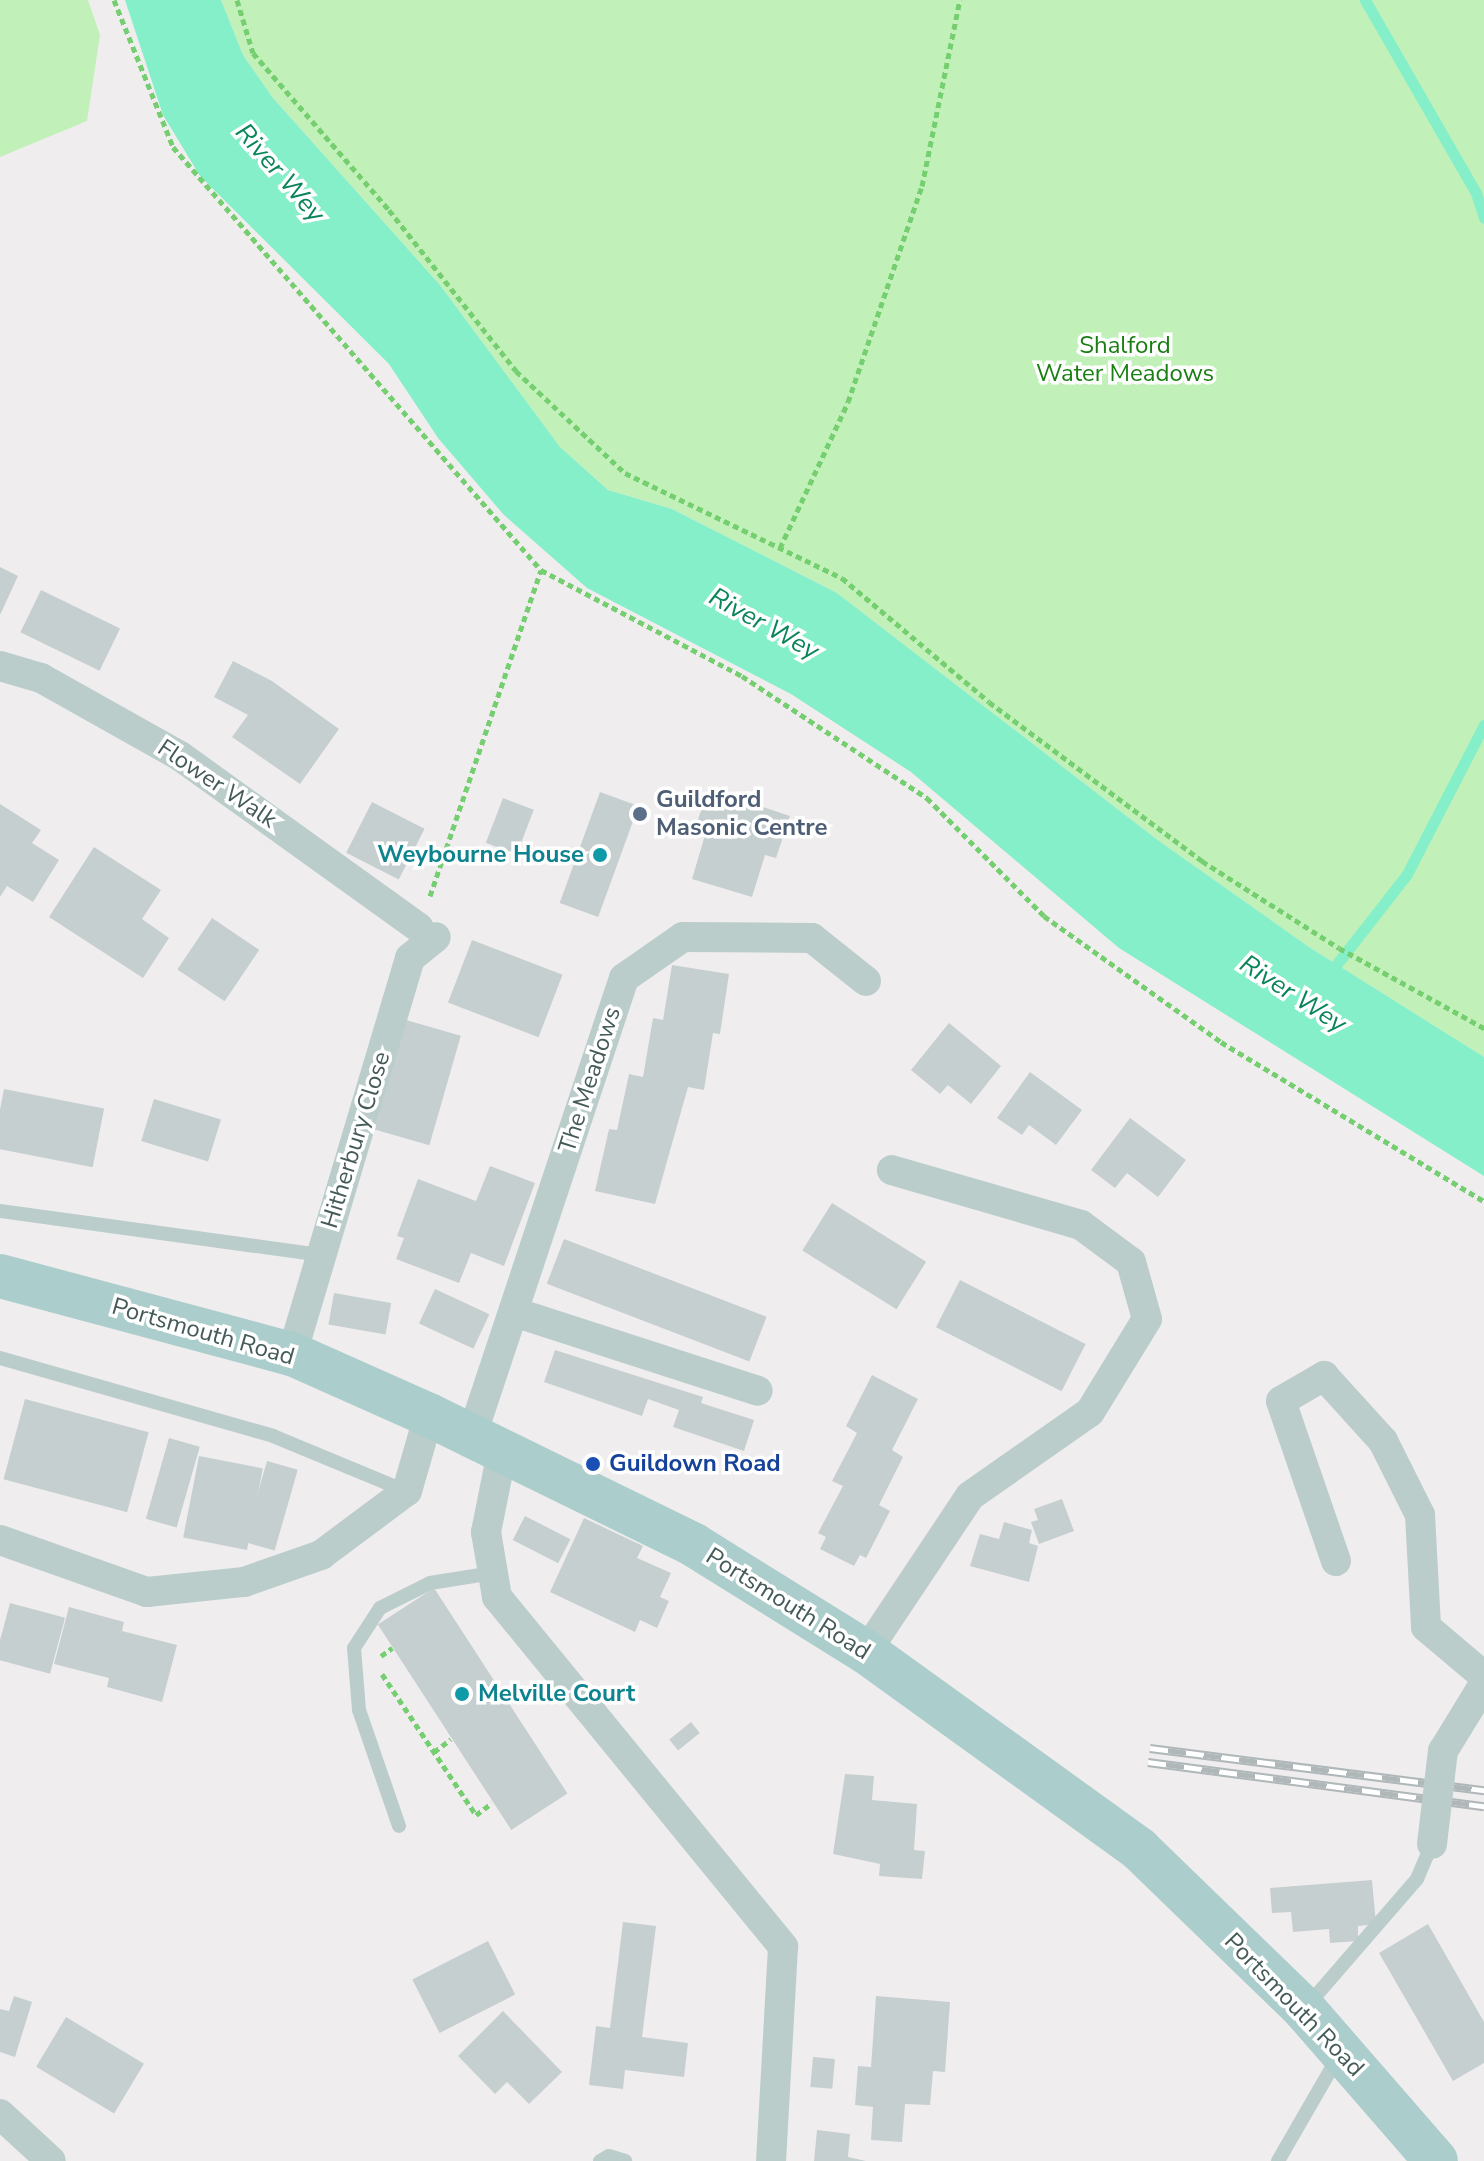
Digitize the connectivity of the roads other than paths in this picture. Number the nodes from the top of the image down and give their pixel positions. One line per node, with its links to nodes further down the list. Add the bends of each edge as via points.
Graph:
1 (0, 666): 2 (street, Flower Walk, via 41,678 180,756)
2 (428, 932): 6 (street, Hitherbury Close, via 410,958)
3 (866, 981): 8 (street, The Meadows, via 812,938 683,937 624,978)
4 (892, 1170): 18 (street, via 1081,1225 1131,1262 1147,1319 1090,1412 970,1496)
5 (0, 1211): 6 (lane)
6 (322, 1255): 9 (street, Hitherbury Close)
7 (0, 1276): 9 (main road, Portsmouth Road)
8 (514, 1312): 11 (street); 13 (street, The Meadows)
9 (292, 1354): 12 (main road, Portsmouth Road)
10 (0, 1358): 14 (lane, via 273,1436)
11 (758, 1391)
12 (429, 1415): 13 (main road, Portsmouth Road); 14 (street)
13 (487, 1445): 17 (street, via 486,1532); 18 (main road, Portsmouth Road, via 694,1545)
14 (407, 1491): 15 (street, via 321,1555 244,1582 147,1592)
15 (0, 1540)
16 (1336, 1561): 19 (street, via 1281,1401 1324,1376 1383,1441 1420,1515 1426,1627)
17 (493, 1573): 21 (lane, via 430,1583 380,1608 354,1648 359,1710); 29 (street, via 497,1597 783,1947)
18 (866, 1652): 23 (main road, Portsmouth Road, via 1139,1849)
19 (1484, 1676)
20 (1484, 1684): 22 (street, bridge, via 1443,1751)
21 (399, 1826)
22 (1432, 1844): 23 (lane, via 1417,1879)
23 (1304, 2009): 24 (main road, Portsmouth Road)
24 (1341, 2052): 30 (lane); 31 (main road, Portsmouth Road)
25 (0, 2114): 26 (street)
26 (51, 2161)
27 (600, 2161): 28 (lane, via 609,2156)
28 (625, 2161)
29 (771, 2161)
30 (1278, 2161)
31 (1436, 2161)

